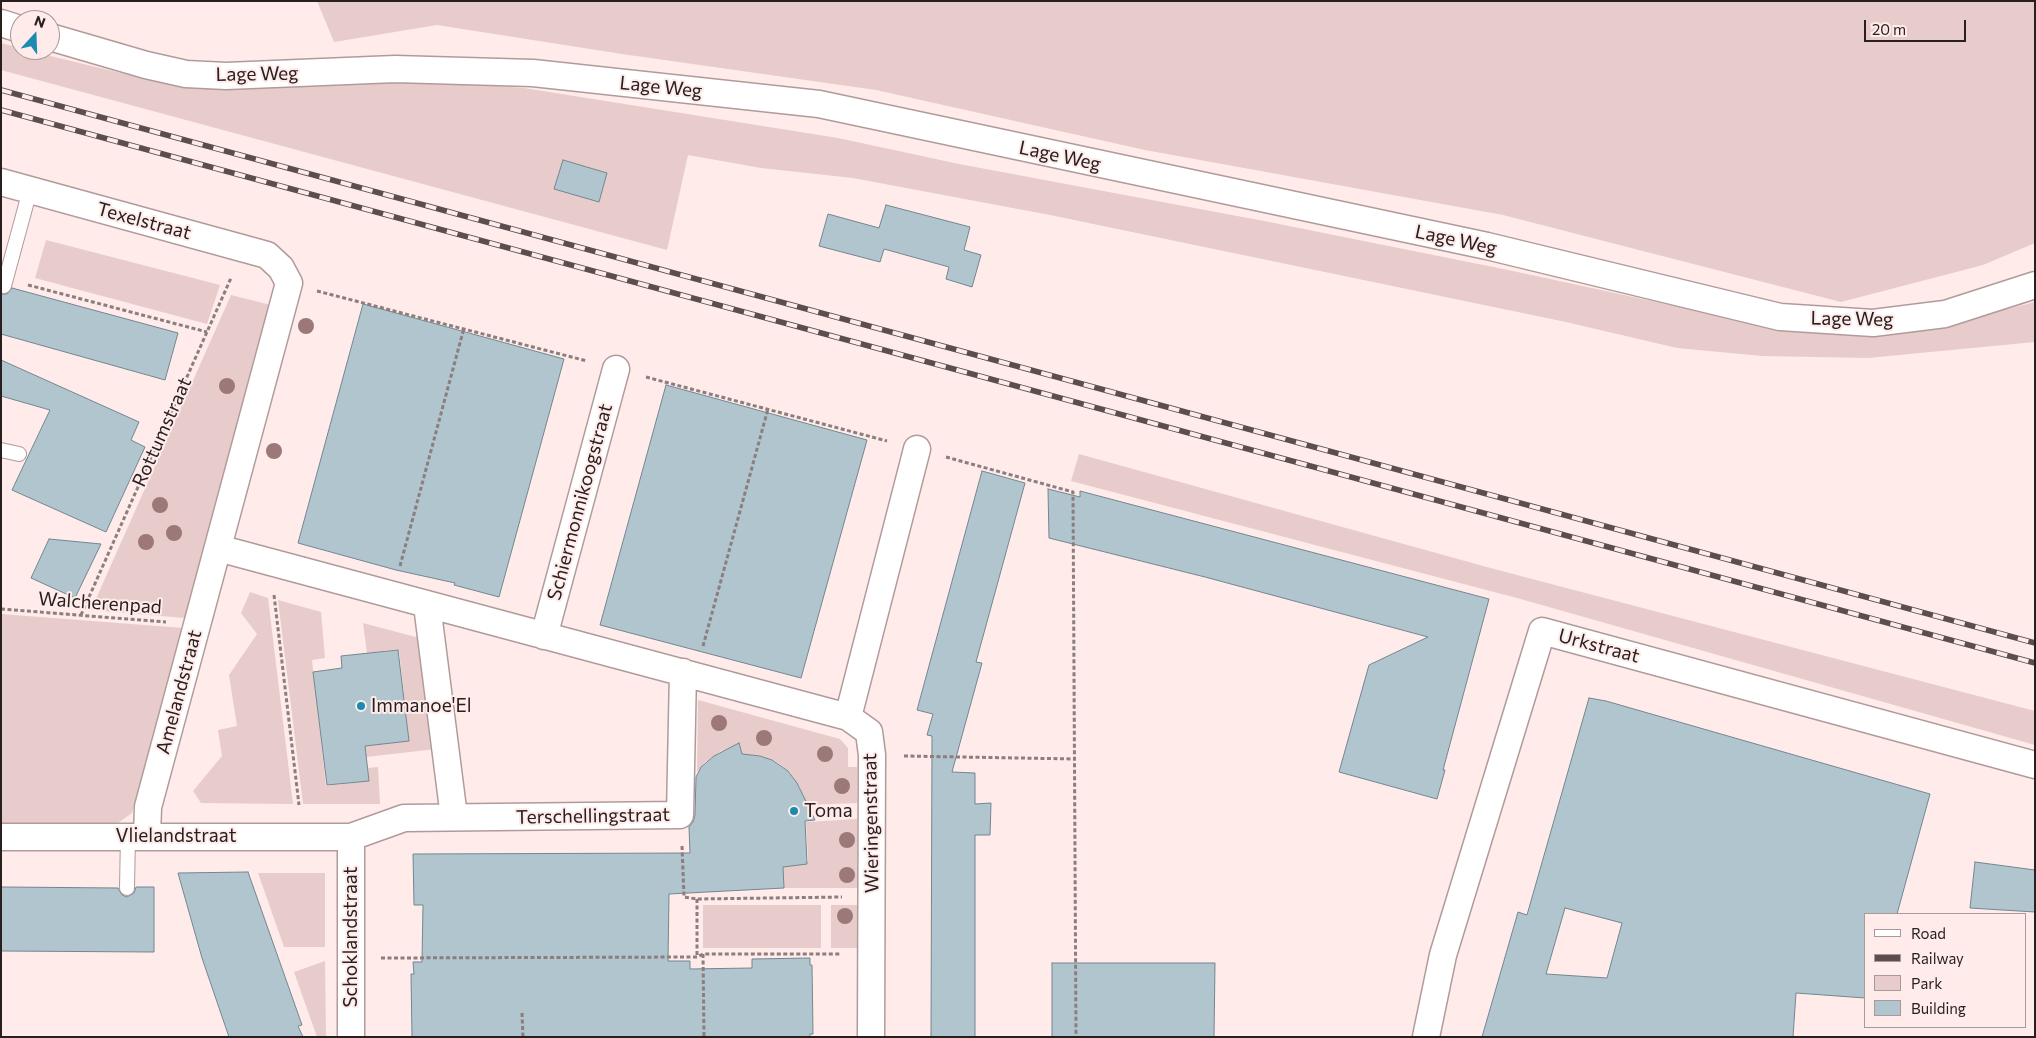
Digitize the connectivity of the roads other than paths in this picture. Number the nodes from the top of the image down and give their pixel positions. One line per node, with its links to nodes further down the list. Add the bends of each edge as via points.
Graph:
1 (62, 41): 5 (street, Lage Weg, via 186,74 226,76 395,69 533,73 819,104 1487,246 1780,317 1873,323 1936,316)
2 (1, 182): 3 (street, Texelstraat)
3 (30, 190): 4 (lane); 10 (street, Texelstraat, via 266,255 285,276)
4 (5, 283)
5 (2035, 285)
6 (616, 369): 12 (street, Schiermonnikoogstraat)
7 (917, 449): 14 (street)
8 (1, 450): 9 (lane)
9 (18, 454)
10 (218, 548): 11 (street); 17 (street, Amelandstraat)
11 (428, 605): 12 (street); 16 (street)
12 (544, 636): 13 (street)
13 (689, 674): 14 (street); 16 (street, Terschellingstraat, via 680,815)
14 (848, 717): 22 (street, Wieringenstraat, via 869,732 872,755)
15 (2035, 764): 23 (street, Urkstraat, via 1542,631 1443,955)
16 (454, 817): 19 (street, Terschellingstraat, via 404,818)
17 (138, 836): 18 (street, Vlielandstraat); 19 (street, Vlielandstraat); 20 (lane)
18 (1, 837)
19 (350, 837): 21 (street, Schoklandstraat)
20 (127, 888)
21 (351, 1037)
22 (871, 1037)
23 (1426, 1037)

